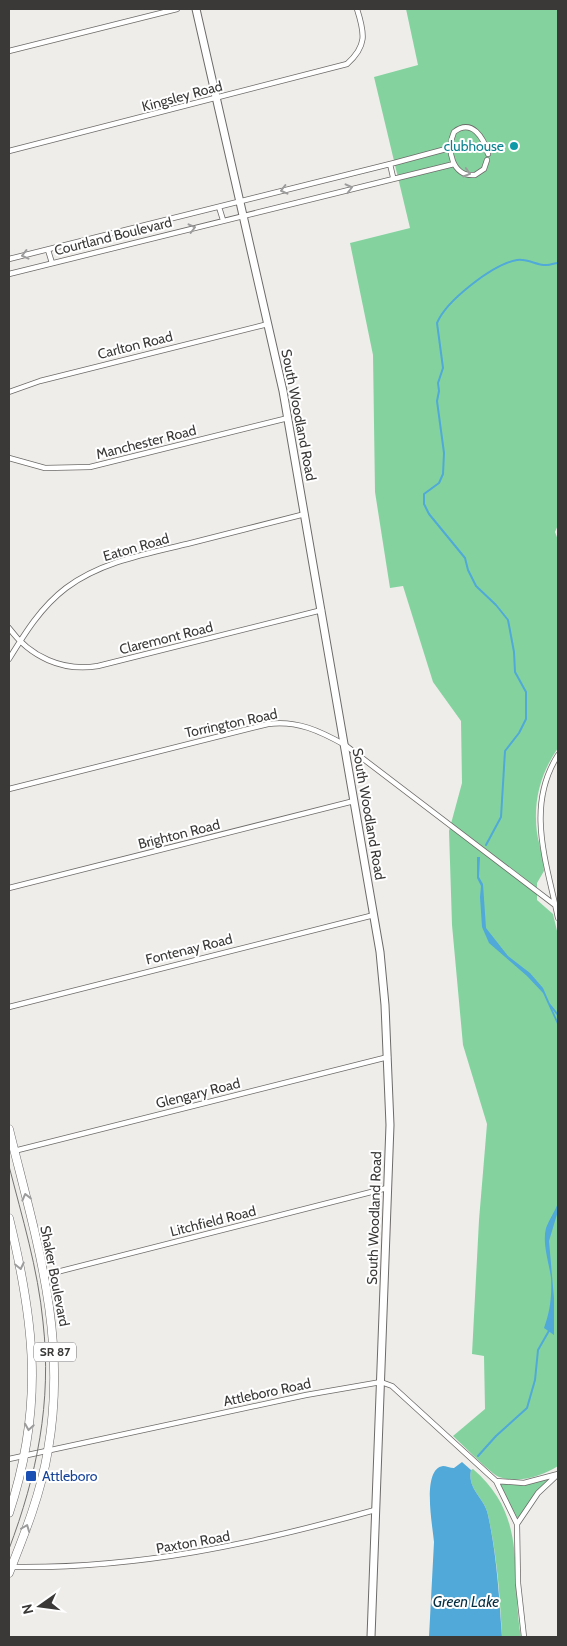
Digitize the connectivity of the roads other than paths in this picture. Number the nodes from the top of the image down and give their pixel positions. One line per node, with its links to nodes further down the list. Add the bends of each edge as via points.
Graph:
1 (177, 9): 4 (street)
2 (196, 9): 5 (street, South Woodland Road)
3 (357, 9): 5 (street, Kingsley Road, via 364,38 357,55 346,64)
4 (9, 51)
5 (217, 99): 7 (street, Kingsley Road); 13 (street, South Woodland Road)
6 (449, 146): 8 (street, via 454,132 469,127 482,138); 10 (street, Courtland Boulevard); 11 (street)
7 (9, 151)
8 (488, 154)
9 (487, 160): 11 (street, one-way to 9, via 464,174 476,175 484,169)
10 (390, 164): 12 (street); 13 (street, Courtland Boulevard, one-way to 13)
11 (454, 164): 12 (street, Courtland Boulevard)
12 (393, 178): 15 (street, Courtland Boulevard, one-way to 12)
13 (241, 201): 14 (street, Courtland Boulevard); 15 (street, South Woodland Road)
14 (219, 207): 16 (street); 17 (street, Courtland Boulevard)
15 (244, 215): 16 (street, Courtland Boulevard); 21 (street, South Woodland Road)
16 (222, 220): 19 (street, Courtland Boulevard, one-way to 16)
17 (48, 250): 18 (street, Courtland Boulevard, one-way to 18); 19 (street)
18 (9, 260)
19 (52, 263): 20 (street, Courtland Boulevard)
20 (9, 274)
21 (268, 324): 22 (street, Carlton Road, via 40,381); 23 (street, South Woodland Road)
22 (9, 392)
23 (288, 418): 24 (street, Manchester Road, via 90,467 45,468); 25 (street, South Woodland Road)
24 (9, 458)
25 (305, 514): 26 (street, South Woodland Road); 28 (street, Eaton Road, via 134,557 97,570 53,599)
26 (322, 610): 28 (street, Claremont Road, via 88,668 58,664); 30 (street, South Woodland Road)
27 (9, 628): 28 (street, Claremont Road)
28 (20, 641): 29 (street, Eaton Road)
29 (9, 659)
30 (345, 745): 32 (street, Torrington Road, via 310,727 283,722); 33 (street, South Woodland Road); 35 (street, Torrington Road)
31 (558, 755): 35 (street, via 546,777 540,810 540,832)
32 (9, 789)
33 (354, 801): 34 (street, Brighton Road); 36 (street, South Woodland Road)
34 (9, 888)
35 (556, 905): 37 (street)
36 (374, 915): 38 (street, Fontenay Road); 39 (street, South Woodland Road)
37 (558, 918)
38 (9, 1007)
39 (388, 1057): 41 (street, Glengary Road); 42 (street, South Woodland Road, via 390,1125)
40 (9, 1129): 41 (main road, Shaker Boulevard / SR 87)
41 (14, 1151): 44 (main road, Shaker Boulevard / SR 87, one-way to 41)
42 (387, 1188): 44 (street, Litchfield Road); 45 (street, South Woodland Road)
43 (9, 1218): 47 (main road, SR 87, one-way to 47, via 26,1292 32,1346 32,1409)
44 (45, 1275): 46 (main road, Shaker Boulevard / SR 87, via 55,1366)
45 (381, 1382): 46 (street, Attleboro Road); 50 (street, via 392,1386); 51 (street, South Woodland Road)
46 (48, 1450): 47 (street, Attleboro Road); 54 (main road, Shaker Boulevard / SR 87, one-way to 46, via 33,1512)
47 (24, 1456): 48 (street, Attleboro Road); 52 (main road, SR 87)
48 (9, 1459)
49 (558, 1474): 50 (street, via 524,1483); 53 (street, via 538,1493)
50 (496, 1481): 53 (street)
51 (375, 1510): 54 (street, Paxton Road, via 246,1544 192,1554 70,1568); 55 (street, South Woodland Road)
52 (9, 1513)
53 (518, 1524): 56 (street, via 518,1583)
54 (10, 1570)
55 (371, 1637)
56 (524, 1637)

